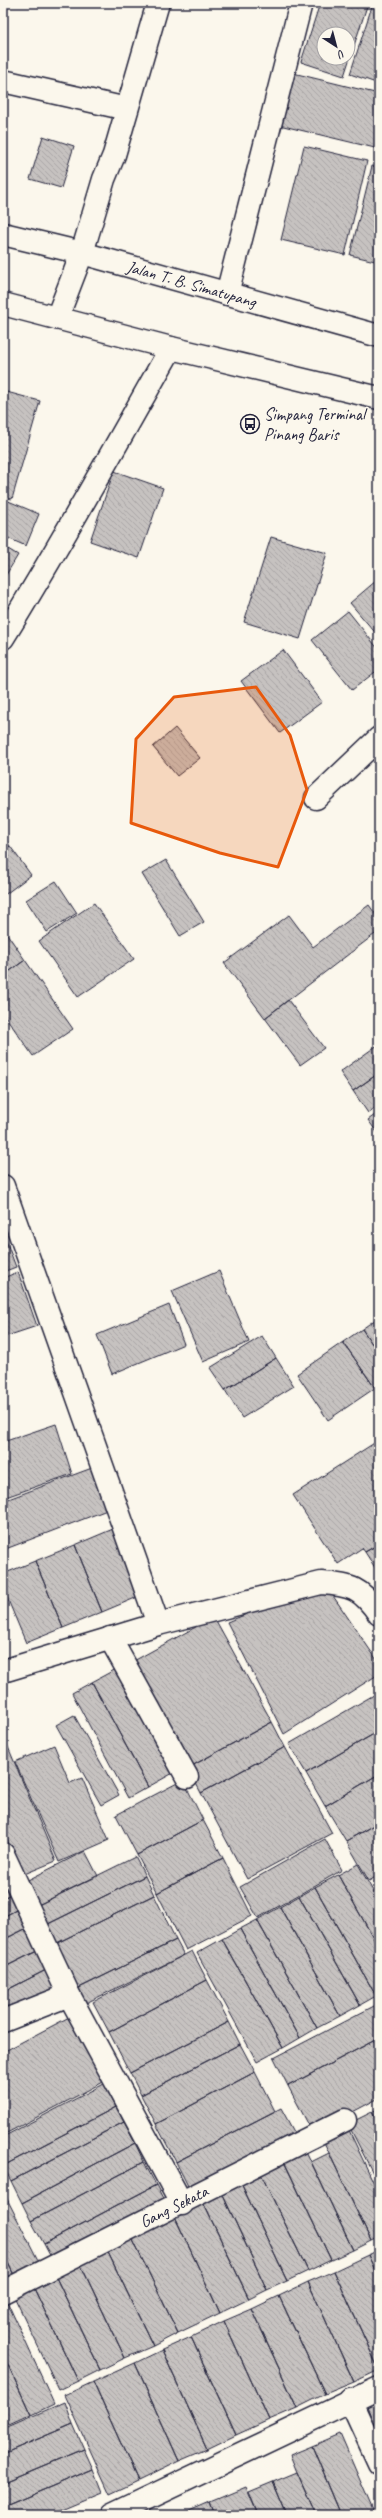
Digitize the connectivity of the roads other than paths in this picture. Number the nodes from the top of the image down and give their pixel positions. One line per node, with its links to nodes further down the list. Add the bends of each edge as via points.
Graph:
1 (158, 3): 4 (street)
2 (301, 3): 7 (street)
3 (3, 81): 4 (street)
4 (127, 109): 6 (street)
5 (3, 234): 6 (street, Jalan T. B. Simatupang)
6 (82, 253): 7 (street, Jalan T. B. Simatupang); 9 (street)
7 (227, 294): 10 (street, Jalan T. B. Simatupang)
8 (3, 304): 9 (street)
9 (56, 318): 11 (street)
10 (379, 336)
11 (171, 348): 12 (street); 13 (street, via 54,556)
12 (379, 398)
13 (3, 638)
14 (379, 738): 15 (street)
15 (316, 798)
16 (3, 1186): 18 (street)
17 (379, 1614): 18 (street, via 358,1590 346,1585 321,1583)
18 (158, 1624): 19 (street)
19 (110, 1638): 20 (street); 21 (street)
20 (3, 1671)
21 (186, 1777)
22 (3, 1854): 23 (street)
23 (70, 1995): 24 (street); 26 (street)
24 (3, 2021)
25 (345, 2120): 26 (street, Gang Sekata)
26 (182, 2204): 27 (street, Gang Sekata)
27 (3, 2292)
28 (379, 2388): 29 (street)
29 (350, 2400): 30 (street); 31 (street)
30 (379, 2463)
31 (112, 2515)

